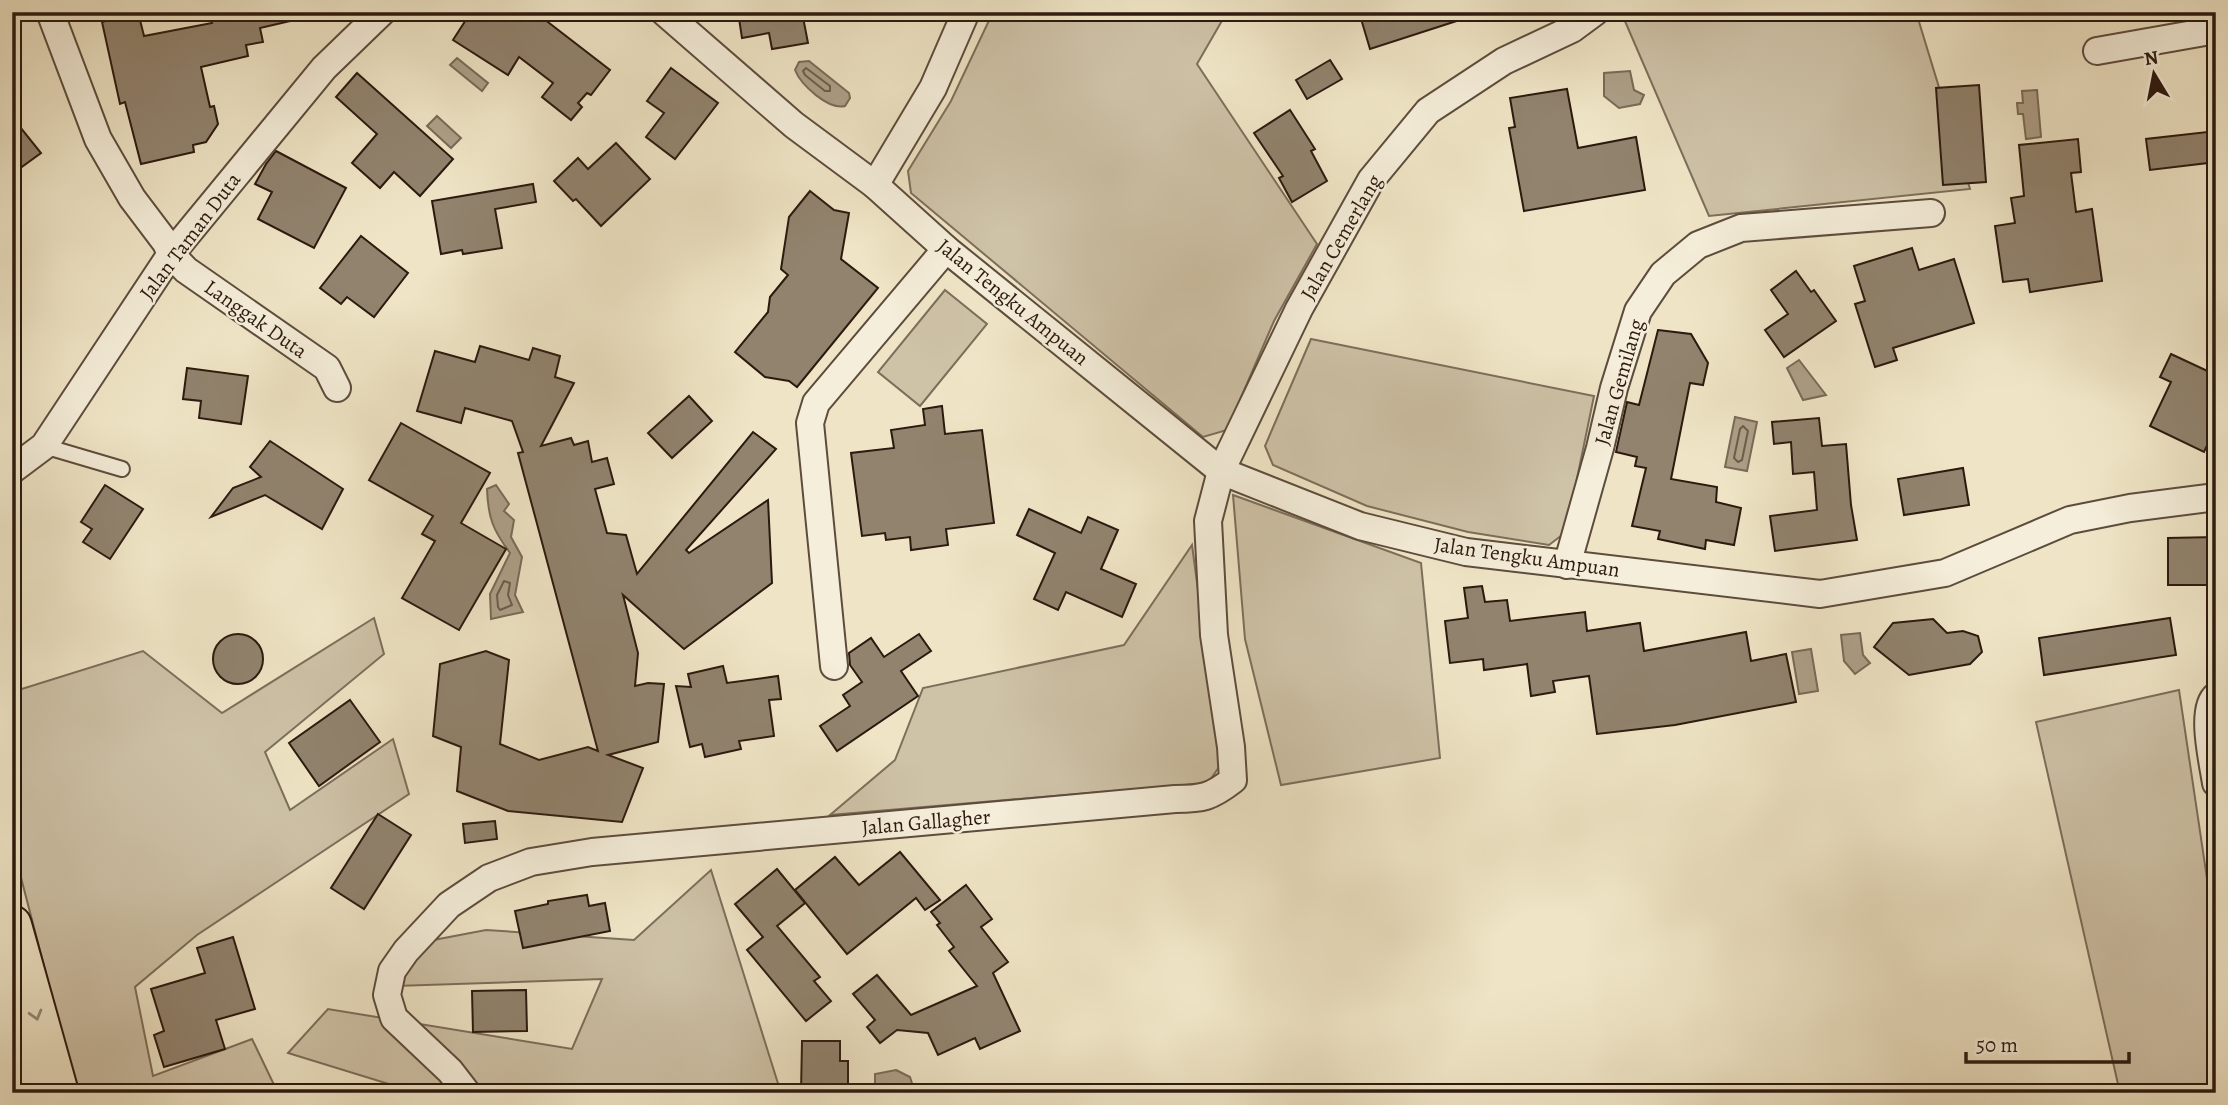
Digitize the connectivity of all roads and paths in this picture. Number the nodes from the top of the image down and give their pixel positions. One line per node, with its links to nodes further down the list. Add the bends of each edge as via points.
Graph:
1 (50, 12): 11 (street, Langgak Duta, via 98,139)
2 (382, 12): 11 (street, Jalan Taman Duta, via 324,68)
3 (664, 12): 8 (street, Jalan Tengku Ampuan, via 794,125)
4 (966, 12): 8 (street, via 933,88)
5 (1595, 12): 16 (street, Jalan Cemerlang, via 1572,29 1504,61 1428,111 1371,180 1299,309)
6 (2216, 30): 7 (street)
7 (2097, 51)
8 (875, 185): 10 (street, Jalan Tengku Ampuan)
9 (1931, 213): 18 (street, Jalan Gemilang, via 1741,228 1698,245 1663,274 1638,311)
10 (946, 249): 16 (street, Jalan Tengku Ampuan); 19 (street, via 817,403 810,423)
11 (171, 254): 12 (street, Langgak Duta, via 186,270); 13 (street, Jalan Taman Duta)
12 (339, 375)
13 (44, 446): 14 (street, Jalan Taman Duta); 15 (lane)
14 (12, 470)
15 (122, 470)
16 (1221, 471): 18 (street, Jalan Tengku Ampuan, via 1360,527 1466,552); 26 (street, Jalan Gallagher, via 1208,521 1214,635 1233,780 1202,799 592,852 531,862 489,878 449,905 406,951 392,971 387,995 394,1018)
17 (2216, 497): 18 (street, Jalan Tengku Ampuan, via 2070,520 1945,573 1819,594)
18 (1566, 565)
19 (834, 666)
20 (2216, 696): 21 (street, via 2207,713)
21 (2216, 783)
22 (12, 925): 25 (main road, one-way to 25)
23 (12, 1025): 24 (main road)
24 (22, 1093)
25 (59, 1093)
26 (467, 1093)

